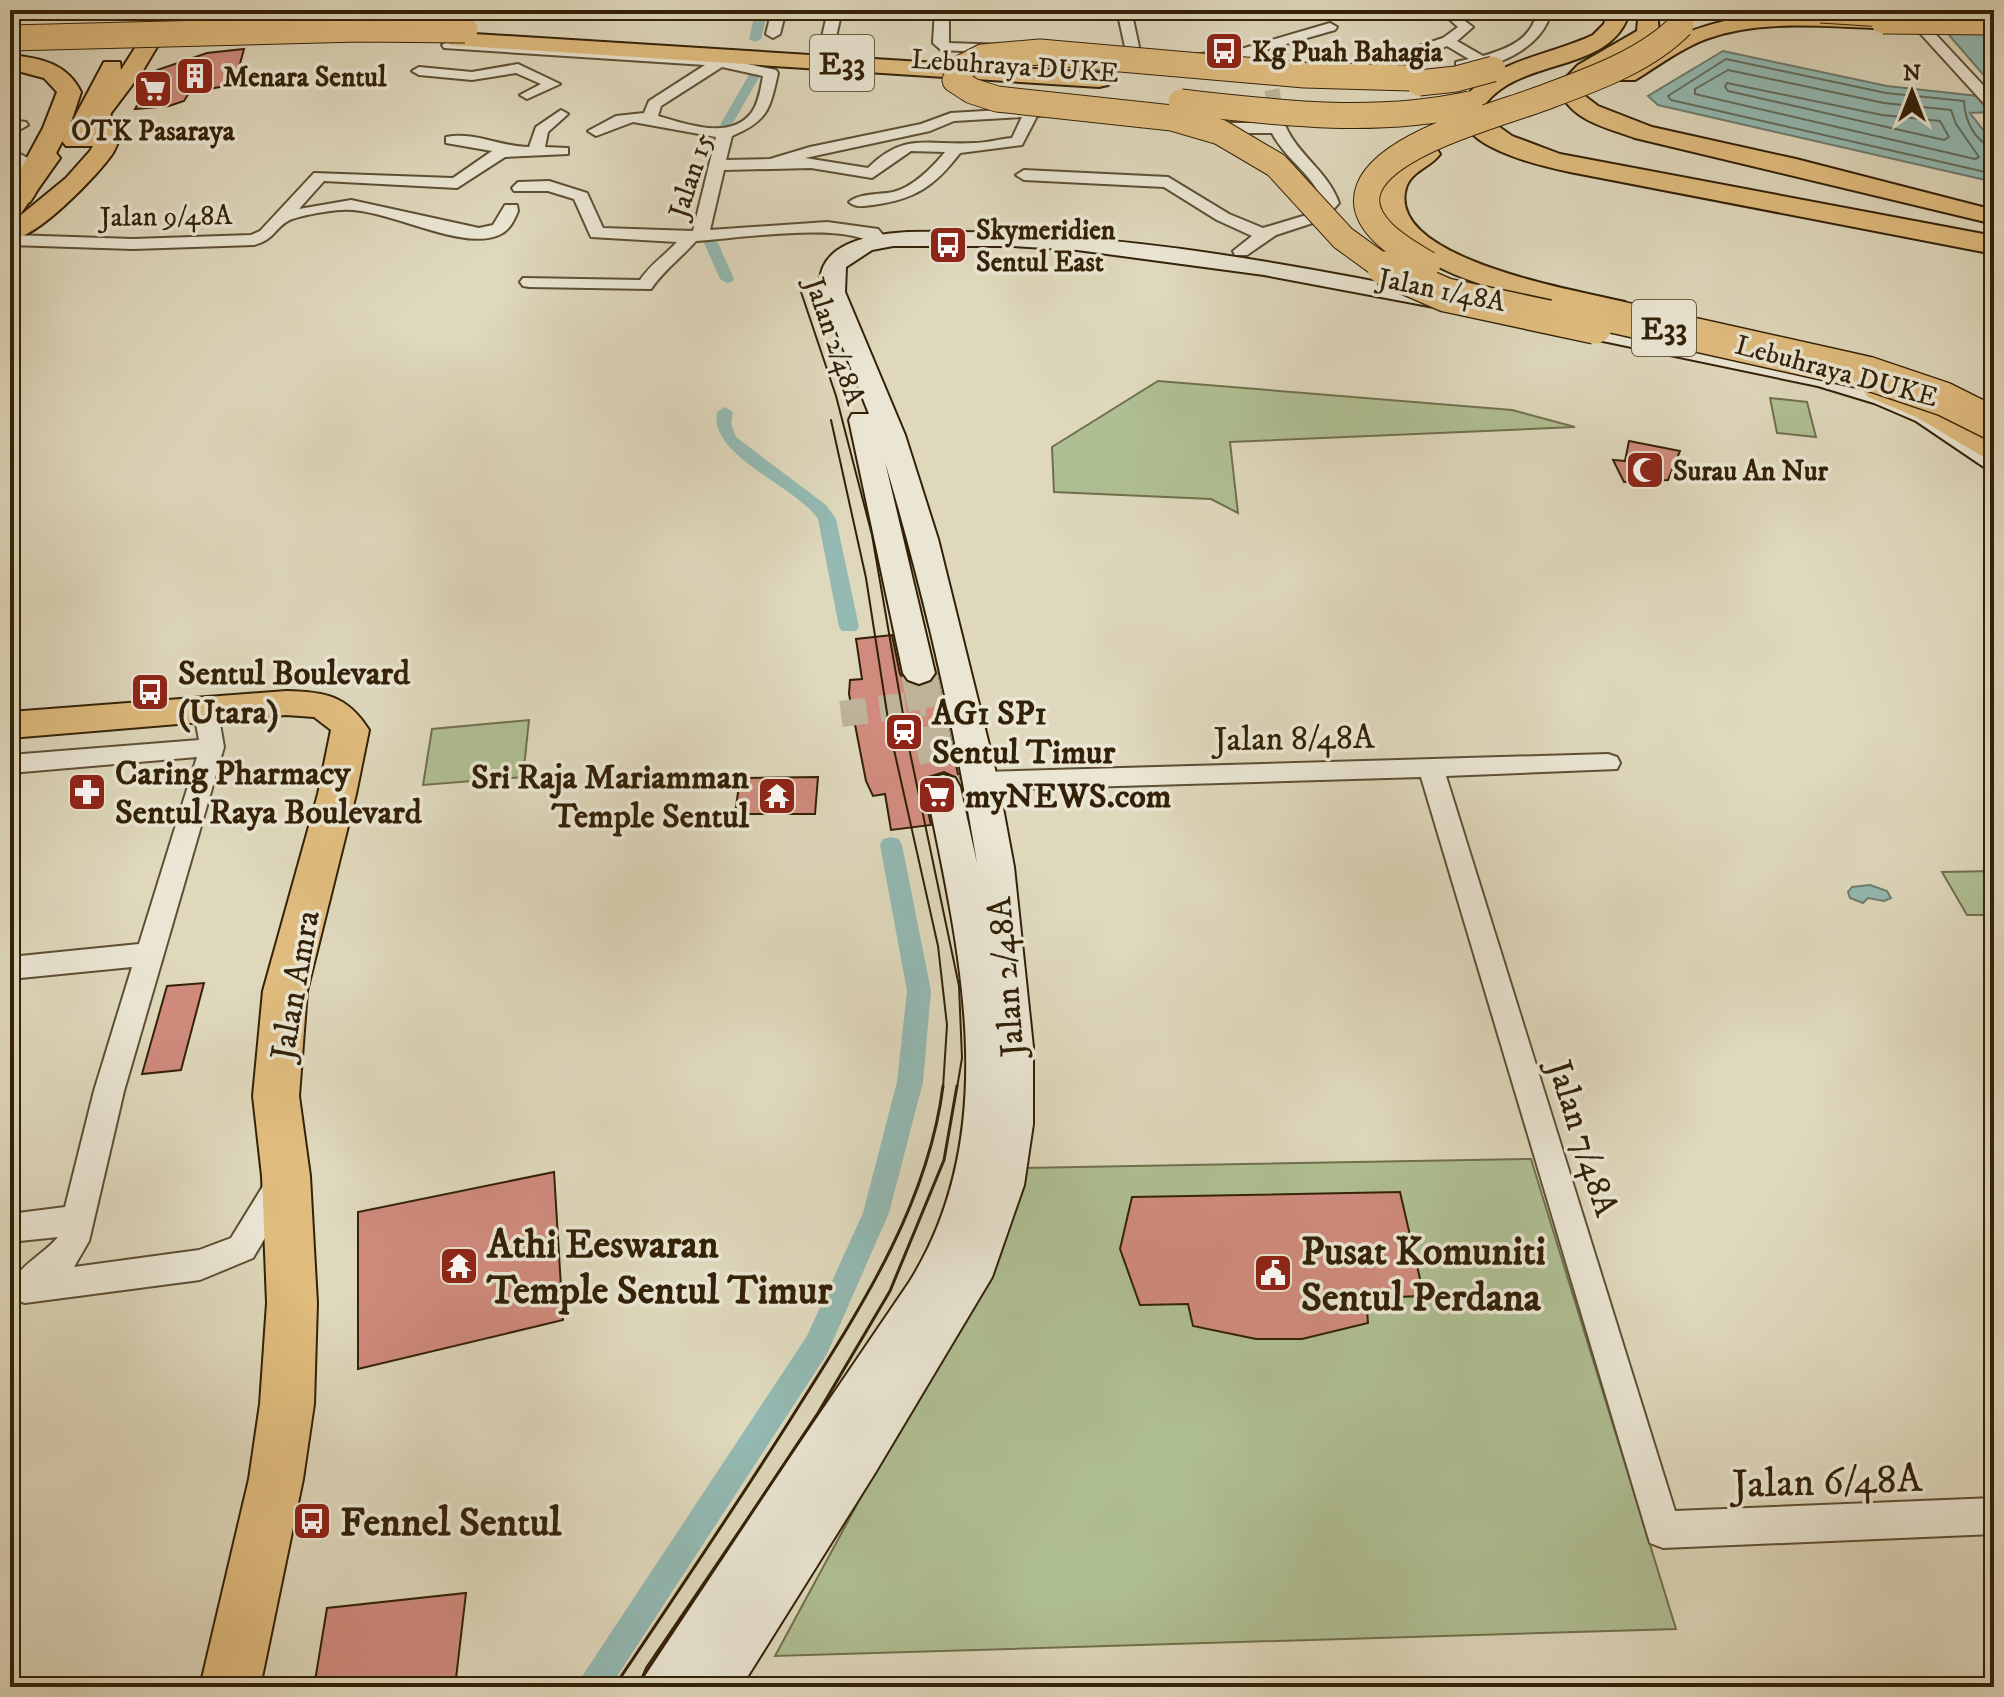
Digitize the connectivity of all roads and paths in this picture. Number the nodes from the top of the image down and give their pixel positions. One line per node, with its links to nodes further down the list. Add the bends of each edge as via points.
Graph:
1 (150, 10): 31 (main road)
2 (169, 10): 31 (main road)
3 (779, 10): 16 (street)
4 (835, 10): 17 (street)
5 (942, 10): 23 (street)
6 (1124, 10): 26 (street)
7 (1544, 10): 29 (street, via 1542,26 1527,41)
8 (1619, 10): 22 (highway, via 1589,35); 71 (highway, via 1616,28 1593,44 1488,86 1474,102 1475,120 1489,133 1541,157)
9 (1821, 10): 14 (highway, bridge)
10 (1906, 10): 40 (street)
11 (1454, 17): 20 (street, via 1466,27)
12 (1685, 18): 38 (highway, Lebuhraya DUKE / E33, bridge, via 1662,43)
13 (1649, 19): 35 (highway, bridge, via 1614,45 1487,99 1427,113 1344,117); 50 (highway, via 1586,70 1570,86 1571,92 1579,105 1605,119)
14 (1994, 20): 34 (highway, bridge, via 1747,22 1696,35)
15 (1330, 27): 24 (street)
16 (773, 34)
17 (829, 37)
18 (10, 38): 19 (highway, Lebuhraya DUKE / E33, bridge, via 359,29)
19 (457, 38): 21 (highway, Lebuhraya DUKE / E33); 23 (highway, Lebuhraya DUKE / E33); 25 (street); 27 (highway, Lebuhraya DUKE / E33)
20 (1448, 41): 29 (street); 30 (street, via 1421,52)
21 (10, 46)
22 (1551, 48): 29 (highway); 30 (highway, via 1472,70)
23 (943, 52): 26 (street, via 956,48); 35 (highway, Lebuhraya DUKE / E33)
24 (1241, 53): 26 (street, via 1184,60); 29 (street, via 1256,56 1267,66 1386,75)
25 (600, 56): 27 (street); 32 (street, via 585,67)
26 (1134, 56)
27 (719, 59): 35 (highway); 35 (highway, Lebuhraya DUKE / E33); 39 (highway); 43 (street, via 654,104); 47 (street, Jalan 15, via 771,73 761,114 751,124)
28 (10, 62): 68 (highway, via 47,69 67,85 69,101)
29 (1488, 65): 35 (highway, bridge, via 1441,81 1402,85)
30 (1406, 66): 79 (highway, bridge, via 1348,77 1008,53 972,60 958,70 955,80 963,90 987,99 1197,124 1259,152 1331,226 1383,269 1487,305)
31 (126, 68): 68 (main road); 68 (main road, via 110,138 97,160)
32 (518, 68): 33 (street, via 472,76); 37 (street, via 553,84)
33 (419, 71)
34 (1623, 77): 50 (highway, via 1606,90 1607,105 1620,117); 64 (highway, via 1622,99 1638,118 1725,143)
35 (1108, 80): 70 (highway, Lebuhraya DUKE / E33, bridge, via 1525,127)
36 (1162, 89): 66 (highway, via 1385,121 1545,169)
37 (527, 95)
38 (1541, 98): 80 (highway, Lebuhraya DUKE / E33, bridge, via 1445,134 1375,174 1367,192 1369,212 1382,232 1432,267 1467,281 1891,380 1934,392); 81 (highway, bridge, via 1409,166 1391,191 1400,225 1446,261 1483,276 1896,372 1939,389)
39 (1039, 105): 44 (street, via 951,117); 45 (street, via 1189,127); 52 (street, via 1017,142); 79 (highway, bridge, via 1179,114 1254,139 1399,266 1434,283)
40 (1994, 106)
41 (1275, 107): 45 (street)
42 (561, 114): 53 (street, via 541,130)
43 (650, 118): 46 (street, via 613,119); 47 (street)
44 (925, 128): 51 (street); 59 (street)
45 (1277, 128): 72 (street, via 1331,203 1319,216)
46 (596, 131)
47 (725, 133): 58 (street, Jalan 15)
48 (1580, 134): 69 (highway)
49 (451, 140): 55 (street, via 494,145)
50 (1683, 143): 69 (highway)
51 (920, 146): 52 (street); 59 (street, via 894,150 872,173 811,163)
52 (956, 147): 63 (street, via 939,170 902,196)
53 (536, 151): 54 (street); 55 (street)
54 (563, 151)
55 (501, 152): 61 (street, via 457,183)
56 (15, 155): 68 (street, via 22,159)
57 (334, 162): 61 (street, Jalan 9/48A)
58 (717, 165): 59 (street); 73 (street, Jalan 15)
59 (767, 165)
60 (1024, 175): 72 (street, via 1168,182 1223,217)
61 (320, 176): 67 (street, Jalan 9/48A)
62 (520, 188): 73 (street, via 549,186 581,196 597,233)
63 (857, 202)
64 (1994, 203)
65 (511, 208): 67 (street, via 493,232 470,232 347,205)
66 (1777, 210): 71 (highway); 77 (highway)
67 (283, 215): 68 (street, Jalan 9/48A, via 266,235 233,242)
68 (13, 216)
69 (1994, 220)
70 (1994, 231)
71 (1937, 234): 75 (highway)
72 (1265, 235): 76 (street)
73 (694, 236): 74 (street); 78 (street, Jalan 15, via 645,285)
74 (856, 238): 76 (main road, Jalan 1/48A, via 996,227 1100,232); 83 (main road, Jalan 1/48A, via 1082,242 1253,265 1393,292 1823,379 1925,415); 84 (main road, Jalan 2/48A, via 834,244 810,266 810,277 849,374 869,444); 91 (main road, Jalan 2/48A, via 834,265 833,292 891,435 923,539)
75 (1994, 245)
76 (1241, 251): 81 (main road, Jalan 1/48A, via 1546,309 1874,380)
77 (1994, 260)
78 (529, 282)
79 (1595, 327): 82 (highway, Lebuhraya DUKE / E33, via 1865,385 1928,410)
80 (1994, 424)
81 (1994, 435)
82 (1994, 449)
83 (1994, 461)
84 (919, 673)
85 (205, 707): 86 (main road, Jalan Amra); 87 (street); 94 (main road, Jalan Amra, via 318,704 341,713 350,730 285,991 276,1096)
86 (10, 725)
87 (212, 747): 89 (street); 92 (street)
88 (1608, 763): 90 (street, Jalan 8/48A)
89 (10, 764)
90 (1431, 768): 91 (street, Jalan 8/48A); 99 (street, Jalan 7/48A)
91 (962, 784): 101 (main road, Jalan 2/48A, via 985,1047 985,1121 964,1224 913,1318); 102 (main road, Jalan 2/48A, via 996,867 1013,1047 1012,1124 1002,1185 976,1263)
92 (150, 954): 93 (street); 95 (street)
93 (10, 968)
94 (286, 1176): 97 (street, via 242,1248 228,1254 200,1265); 100 (main road, Jalan Amra, via 292,1303 287,1404 276,1479)
95 (78, 1220): 96 (street); 97 (street, via 73,1241 60,1260)
96 (10, 1228)
97 (17, 1289)
98 (1994, 1516): 99 (street, Jalan 6/48A)
99 (1663, 1530)
100 (230, 1687)
101 (666, 1687)
102 (710, 1687)

